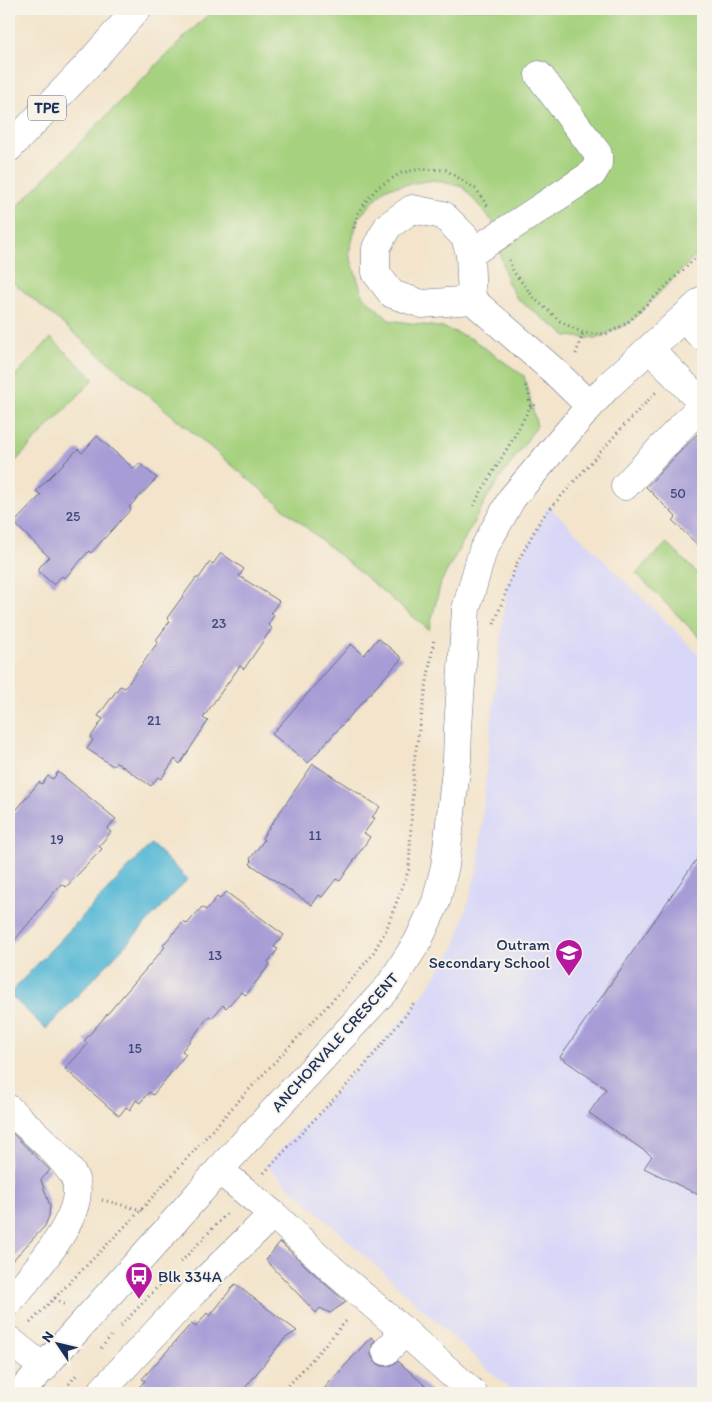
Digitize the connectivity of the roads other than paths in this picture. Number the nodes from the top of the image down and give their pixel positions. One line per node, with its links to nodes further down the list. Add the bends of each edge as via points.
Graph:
1 (137, 9): 3 (main road, TPE)
2 (159, 9): 3 (main road)
3 (86, 67): 5 (main road, TPE)
4 (539, 75): 6 (main road, via 598,154 598,164 592,174)
5 (9, 148)
6 (470, 254): 7 (main road); 7 (main road, via 465,237 443,215 412,209 388,226 376,248 376,272 392,294 422,304)
7 (472, 300): 13 (main road)
8 (703, 300): 9 (main road, ANCHORVALE CRESCENT)
9 (683, 318): 10 (main road); 11 (main road, ANCHORVALE CRESCENT)
10 (703, 338)
11 (650, 349): 12 (main road); 13 (main road, ANCHORVALE CRESCENT)
12 (703, 404): 14 (main road)
13 (590, 406): 16 (main road, ANCHORVALE CRESCENT, via 512,498 483,550 466,609 457,761 445,866 436,902 418,941 389,986)
14 (625, 486)
15 (9, 1109): 18 (main road, via 63,1160 74,1177 77,1194 70,1220 56,1244)
16 (219, 1170): 17 (main road); 22 (main road, ANCHORVALE CRESCENT)
17 (273, 1214): 19 (main road); 24 (main road, via 200,1285)
18 (9, 1302)
19 (405, 1332): 21 (main road); 25 (main road)
20 (10, 1341): 22 (main road)
21 (386, 1351)
22 (44, 1368): 23 (main road, ANCHORVALE CRESCENT)
23 (20, 1393)
24 (100, 1393)
25 (473, 1393)

